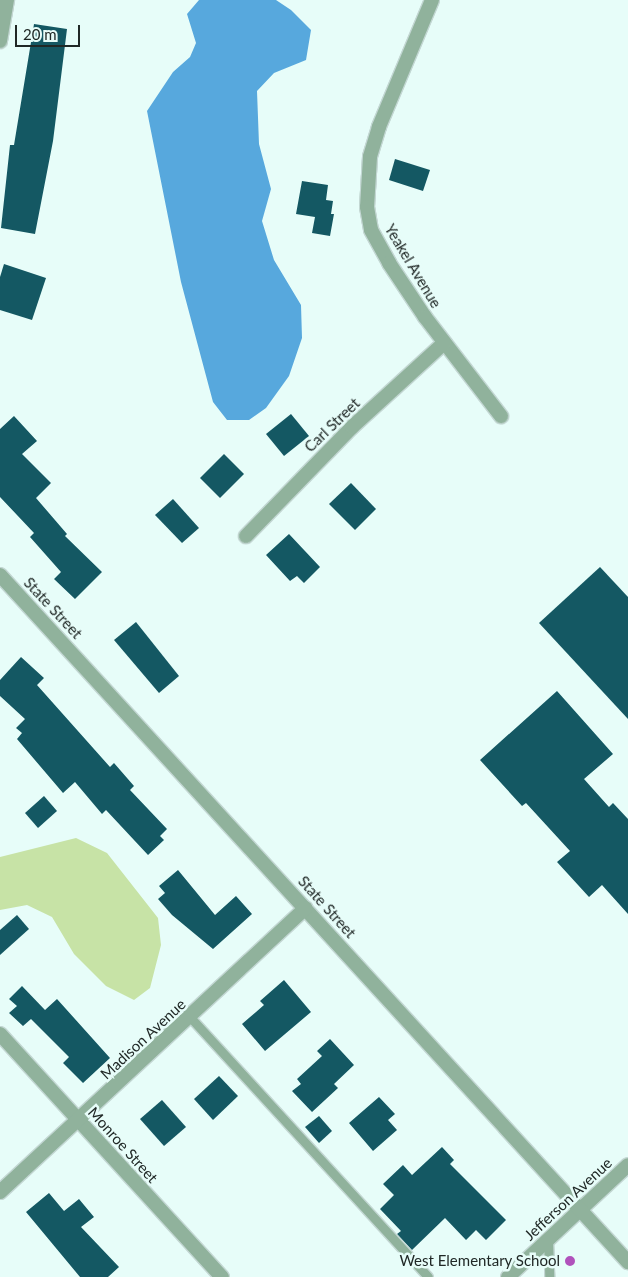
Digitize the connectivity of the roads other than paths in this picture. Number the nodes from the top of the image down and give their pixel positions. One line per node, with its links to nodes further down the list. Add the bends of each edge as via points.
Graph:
1 (6, 0): 3 (street)
2 (432, 0): 4 (street, Yeakel Avenue, via 379,127 370,157 367,207 372,230 389,263)
3 (0, 41)
4 (444, 343): 5 (street, Yeakel Avenue); 6 (street, Carl Street, via 352,427)
5 (501, 416)
6 (246, 536)
7 (0, 574): 8 (street, State Street)
8 (306, 908): 9 (street, Madison Avenue); 14 (street, State Street)
9 (190, 1017): 11 (street, Madison Avenue); 18 (lane)
10 (0, 1034): 11 (street, Monroe Street)
11 (79, 1121): 13 (street, Madison Avenue); 17 (street, Monroe Street)
12 (628, 1165): 14 (street, Jefferson Avenue)
13 (0, 1192)
14 (580, 1209): 15 (street, Jefferson Avenue); 16 (street, State Street)
15 (548, 1239): 19 (street, Jefferson Avenue); 20 (lane)
16 (628, 1262)
17 (222, 1277)
18 (428, 1277)
19 (508, 1277)
20 (549, 1277)

